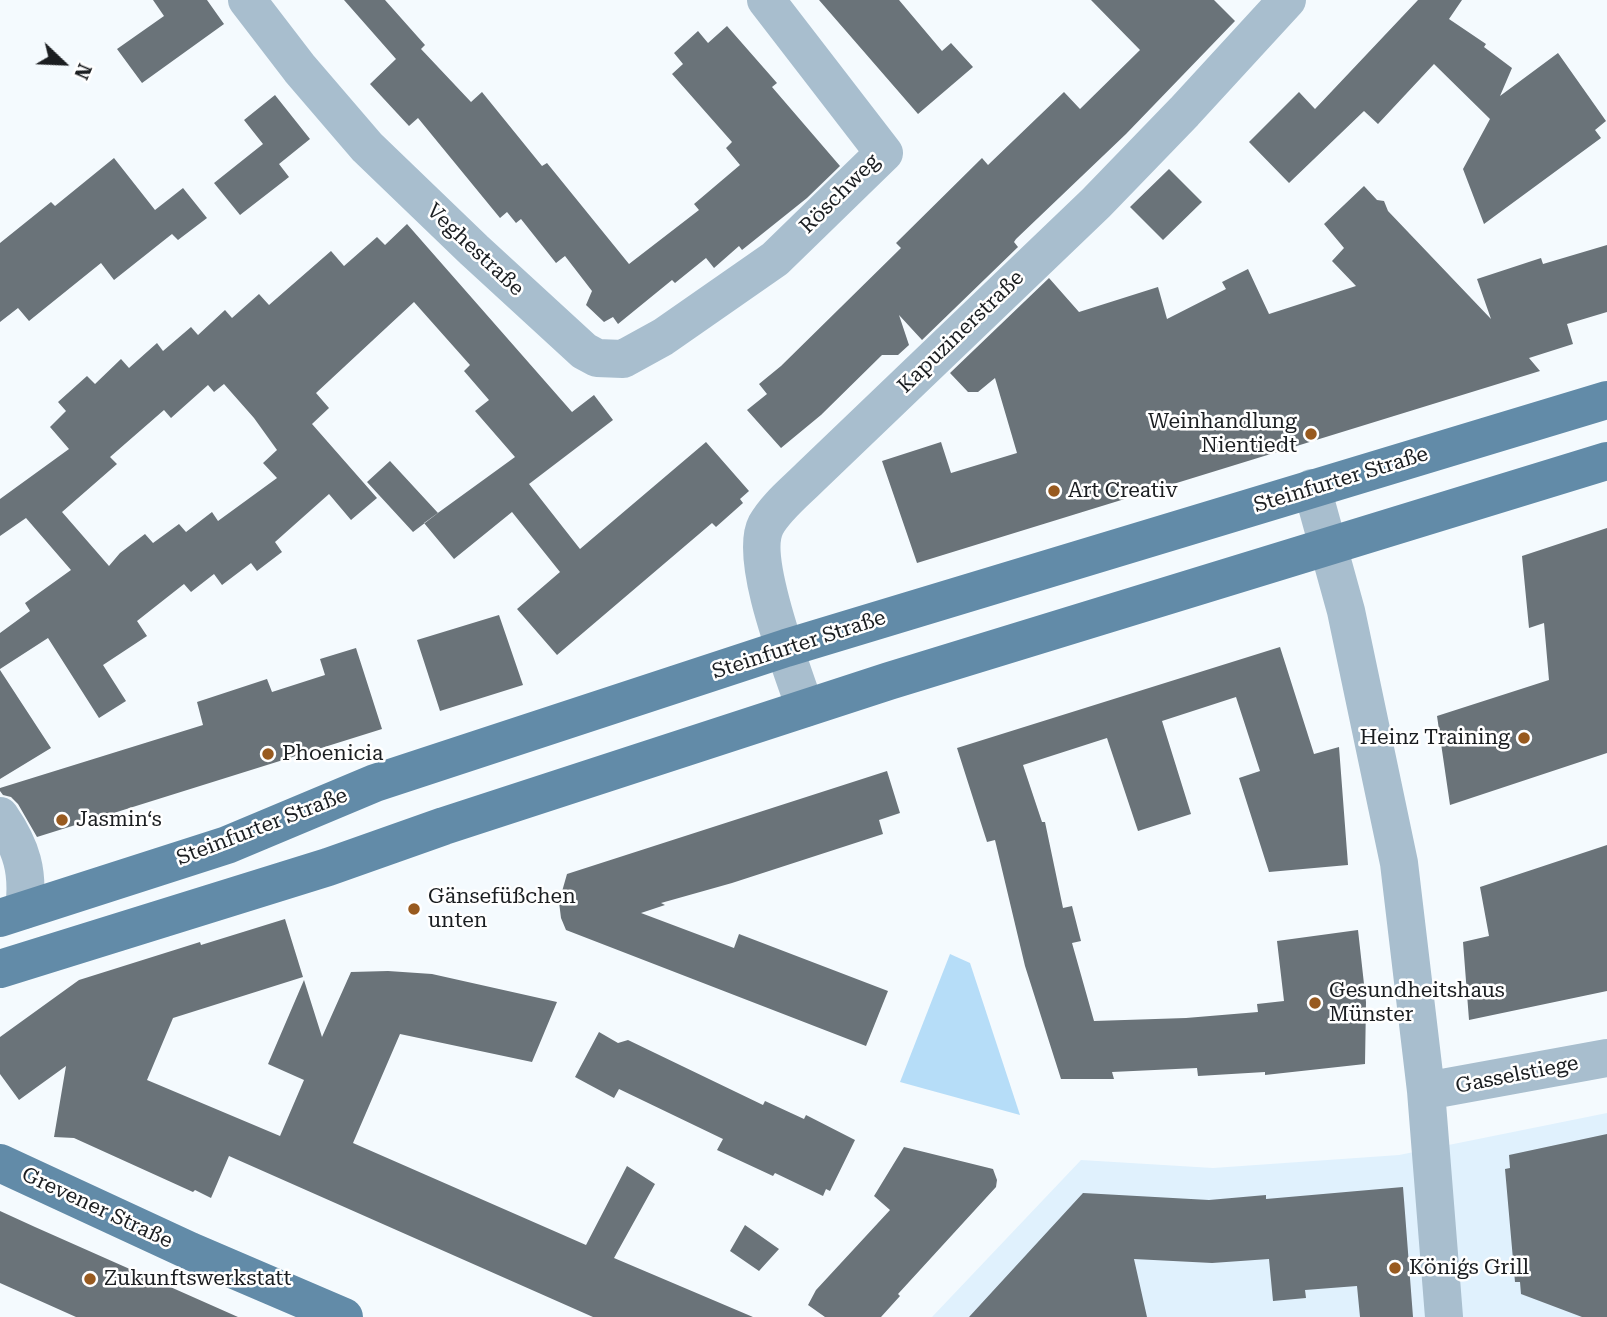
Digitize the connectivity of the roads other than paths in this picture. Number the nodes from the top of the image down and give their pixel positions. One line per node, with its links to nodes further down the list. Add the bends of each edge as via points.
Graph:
1 (247, 0): 4 (street, Veghestraße, via 367,147 591,355 615,360 637,352)
2 (766, 0): 4 (street, Röschweg, via 884,153 775,259)
3 (1287, 0): 9 (street, Kapuzinerstraße, via 1104,194 766,523 762,564)
4 (747, 277)
5 (1607, 400): 7 (main road, Steinfurter Straße)
6 (1607, 461): 8 (main road)
7 (1312, 488): 8 (street); 9 (main road, Steinfurter Straße)
8 (1329, 545): 10 (main road); 15 (street, via 1399,863)
9 (786, 648): 10 (street, Kapuzinerstraße); 12 (main road, Steinfurter Straße, via 375,783 227,845)
10 (805, 708): 13 (main road, via 328,867)
11 (0, 816): 12 (street, via 20,850 27,886)
12 (12, 914)
13 (0, 969)
14 (1607, 1058): 15 (street, Gasselstiege)
15 (1426, 1091): 18 (street)
16 (2, 1163): 17 (main road, Grevener Straße)
17 (344, 1317)
18 (1444, 1317)

